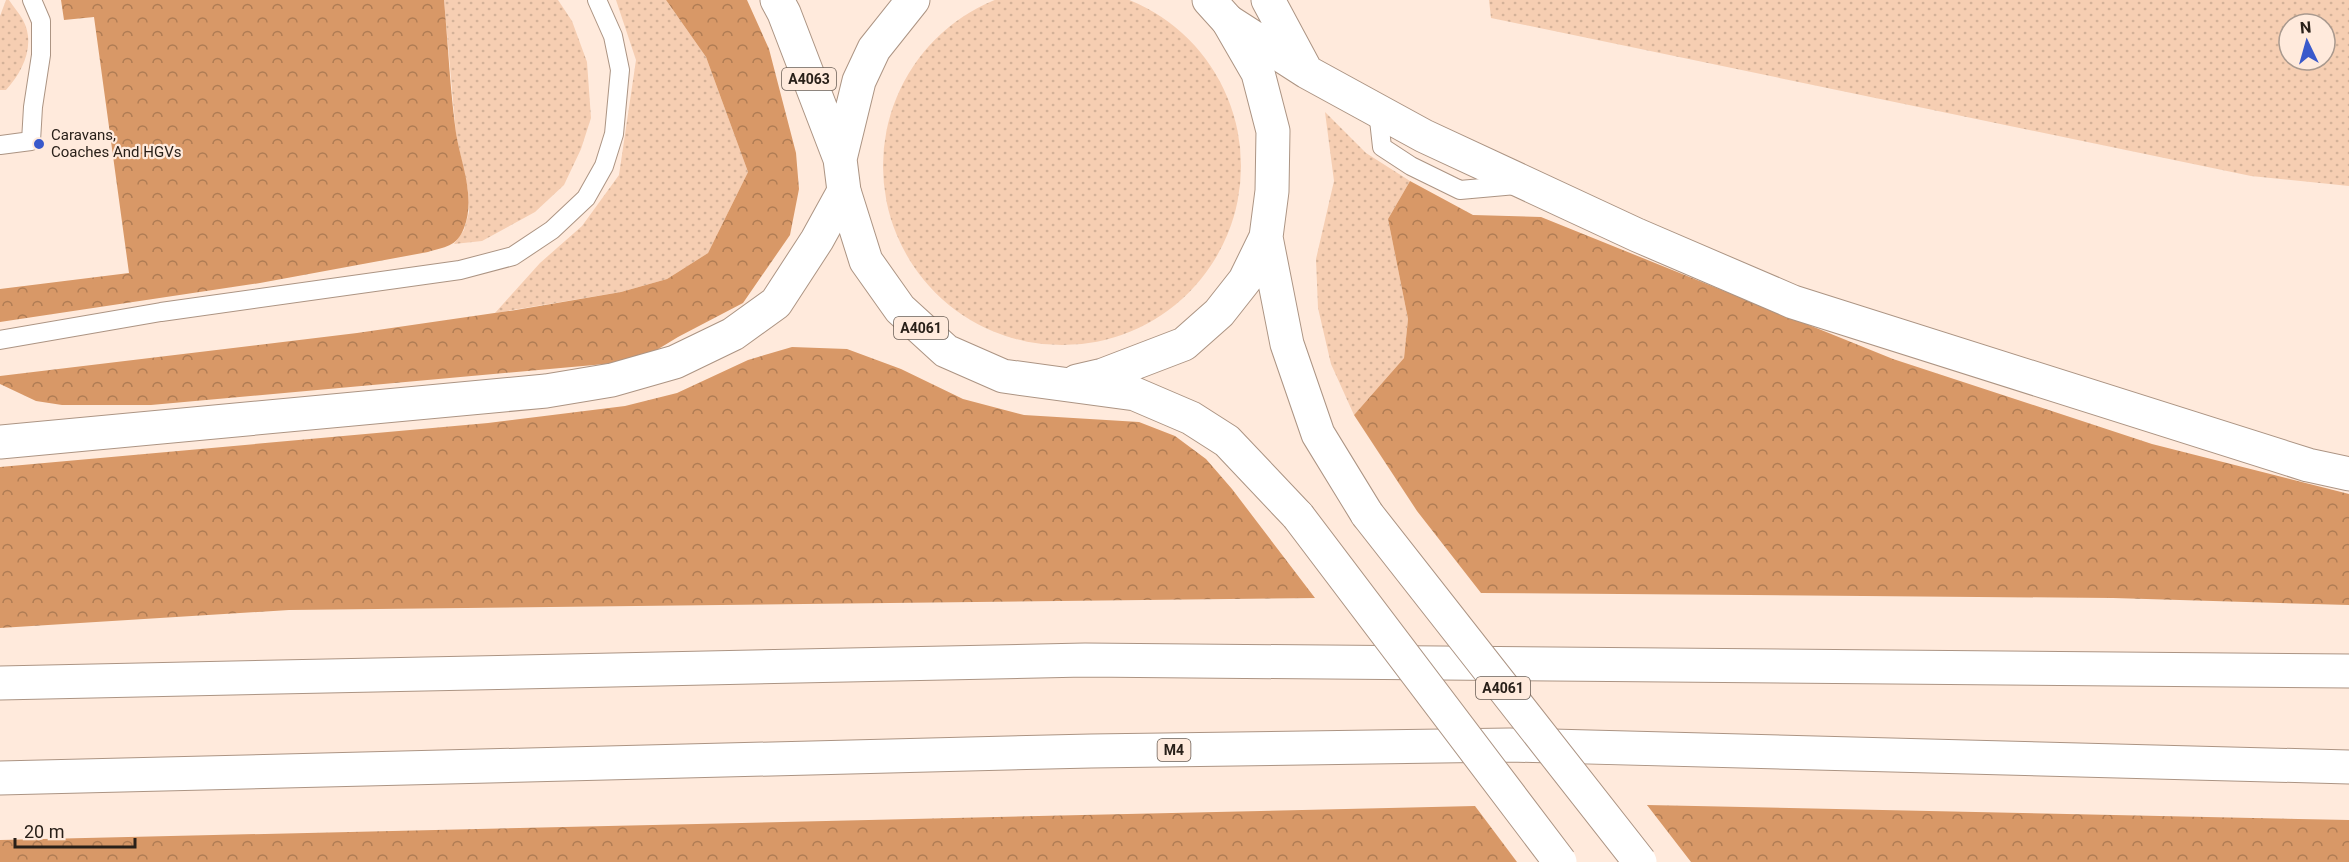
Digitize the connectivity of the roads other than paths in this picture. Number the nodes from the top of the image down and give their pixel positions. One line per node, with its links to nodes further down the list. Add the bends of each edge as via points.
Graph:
1 (32, 0): 8 (lane, via 41,21 41,55 31,141)
2 (597, 0): 11 (lane, via 613,36 620,70 614,134 604,166 586,198 552,230 513,256 460,270 161,312)
3 (777, 0): 9 (main road, A4063)
4 (913, 0): 9 (main road, via 874,49 859,81)
5 (1268, 0): 7 (main road)
6 (1219, 10): 7 (main road); 10 (main road, A4061, via 1258,73 1273,131)
7 (1307, 72): 14 (main road, via 1424,136 1525,184 1793,302 2308,465)
8 (0, 145)
9 (842, 175): 12 (main road, A4061, via 866,261 900,309 946,351 1003,375); 13 (main road, via 817,240 776,303 733,334 675,362 612,380 546,392)
10 (1266, 237): 12 (main road, A4061, via 1245,280 1219,313 1184,344 1103,375); 20 (main road, A4061, bridge, via 1287,344 1318,434 1367,514)
11 (0, 340)
12 (1067, 383): 19 (main road, A4061, bridge, via 1135,394 1191,418 1227,441 1256,469 1298,516)
13 (0, 442)
14 (2349, 474)
15 (2349, 671): 16 (main road, via 1085,660)
16 (0, 683)
17 (2349, 767): 18 (main road, M4, via 1510,745 1090,751)
18 (0, 778)
19 (1560, 862)
20 (1640, 862)

